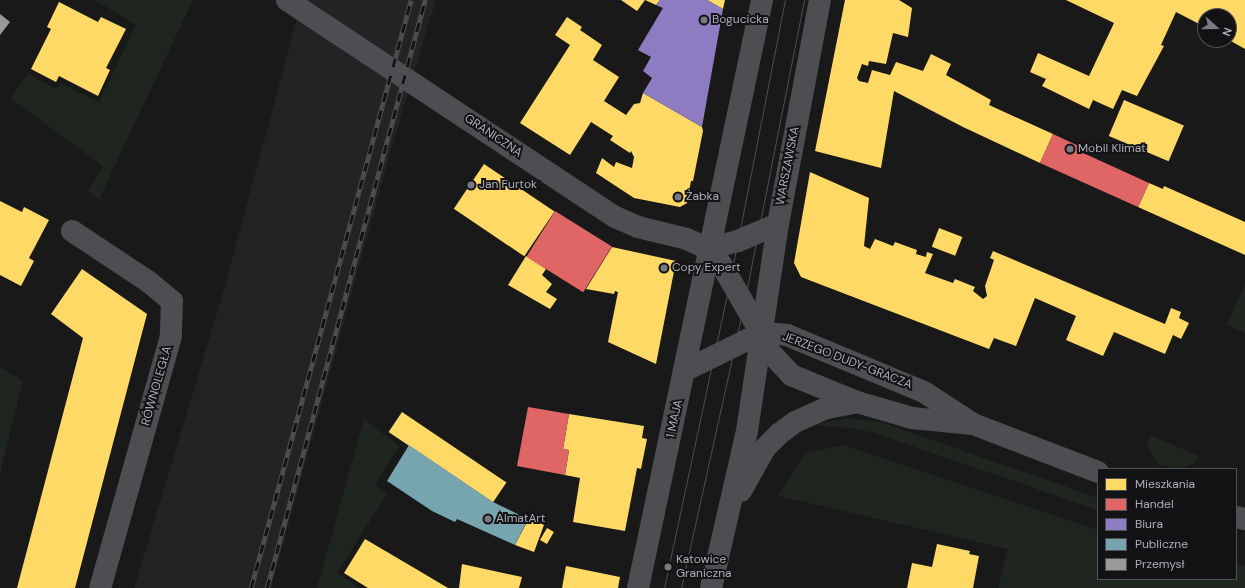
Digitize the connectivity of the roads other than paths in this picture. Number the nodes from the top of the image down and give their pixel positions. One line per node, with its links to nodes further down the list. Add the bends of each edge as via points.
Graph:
1 (287, 0): 6 (street, GRANICZNA, via 614,218)
2 (762, 0): 6 (street)
3 (820, 0): 4 (street, WARSZAWSKA)
4 (778, 224): 6 (street, via 738,241); 7 (street, WARSZAWSKA)
5 (72, 231): 13 (street, RÓWNOLEGŁA, via 149,282 172,301 171,336)
6 (708, 249): 7 (street, via 721,264); 8 (street, 1 MAJA)
7 (761, 333): 8 (street); 9 (street, JERZEGO DUDY-GRACZA, via 768,350 790,375); 10 (street, JERZEGO DUDY-GRACZA, via 787,335 910,385 944,403); 12 (street, via 746,431)
8 (686, 370): 14 (street, 1 MAJA)
9 (857, 402): 10 (street, JERZEGO DUDY-GRACZA, via 912,418); 12 (street, via 827,408 795,422 779,434 757,460)
10 (973, 424): 11 (street, JERZEGO DUDY-GRACZA)
11 (1097, 472)
12 (726, 518): 15 (street)
13 (100, 588)
14 (638, 588)
15 (711, 588)

